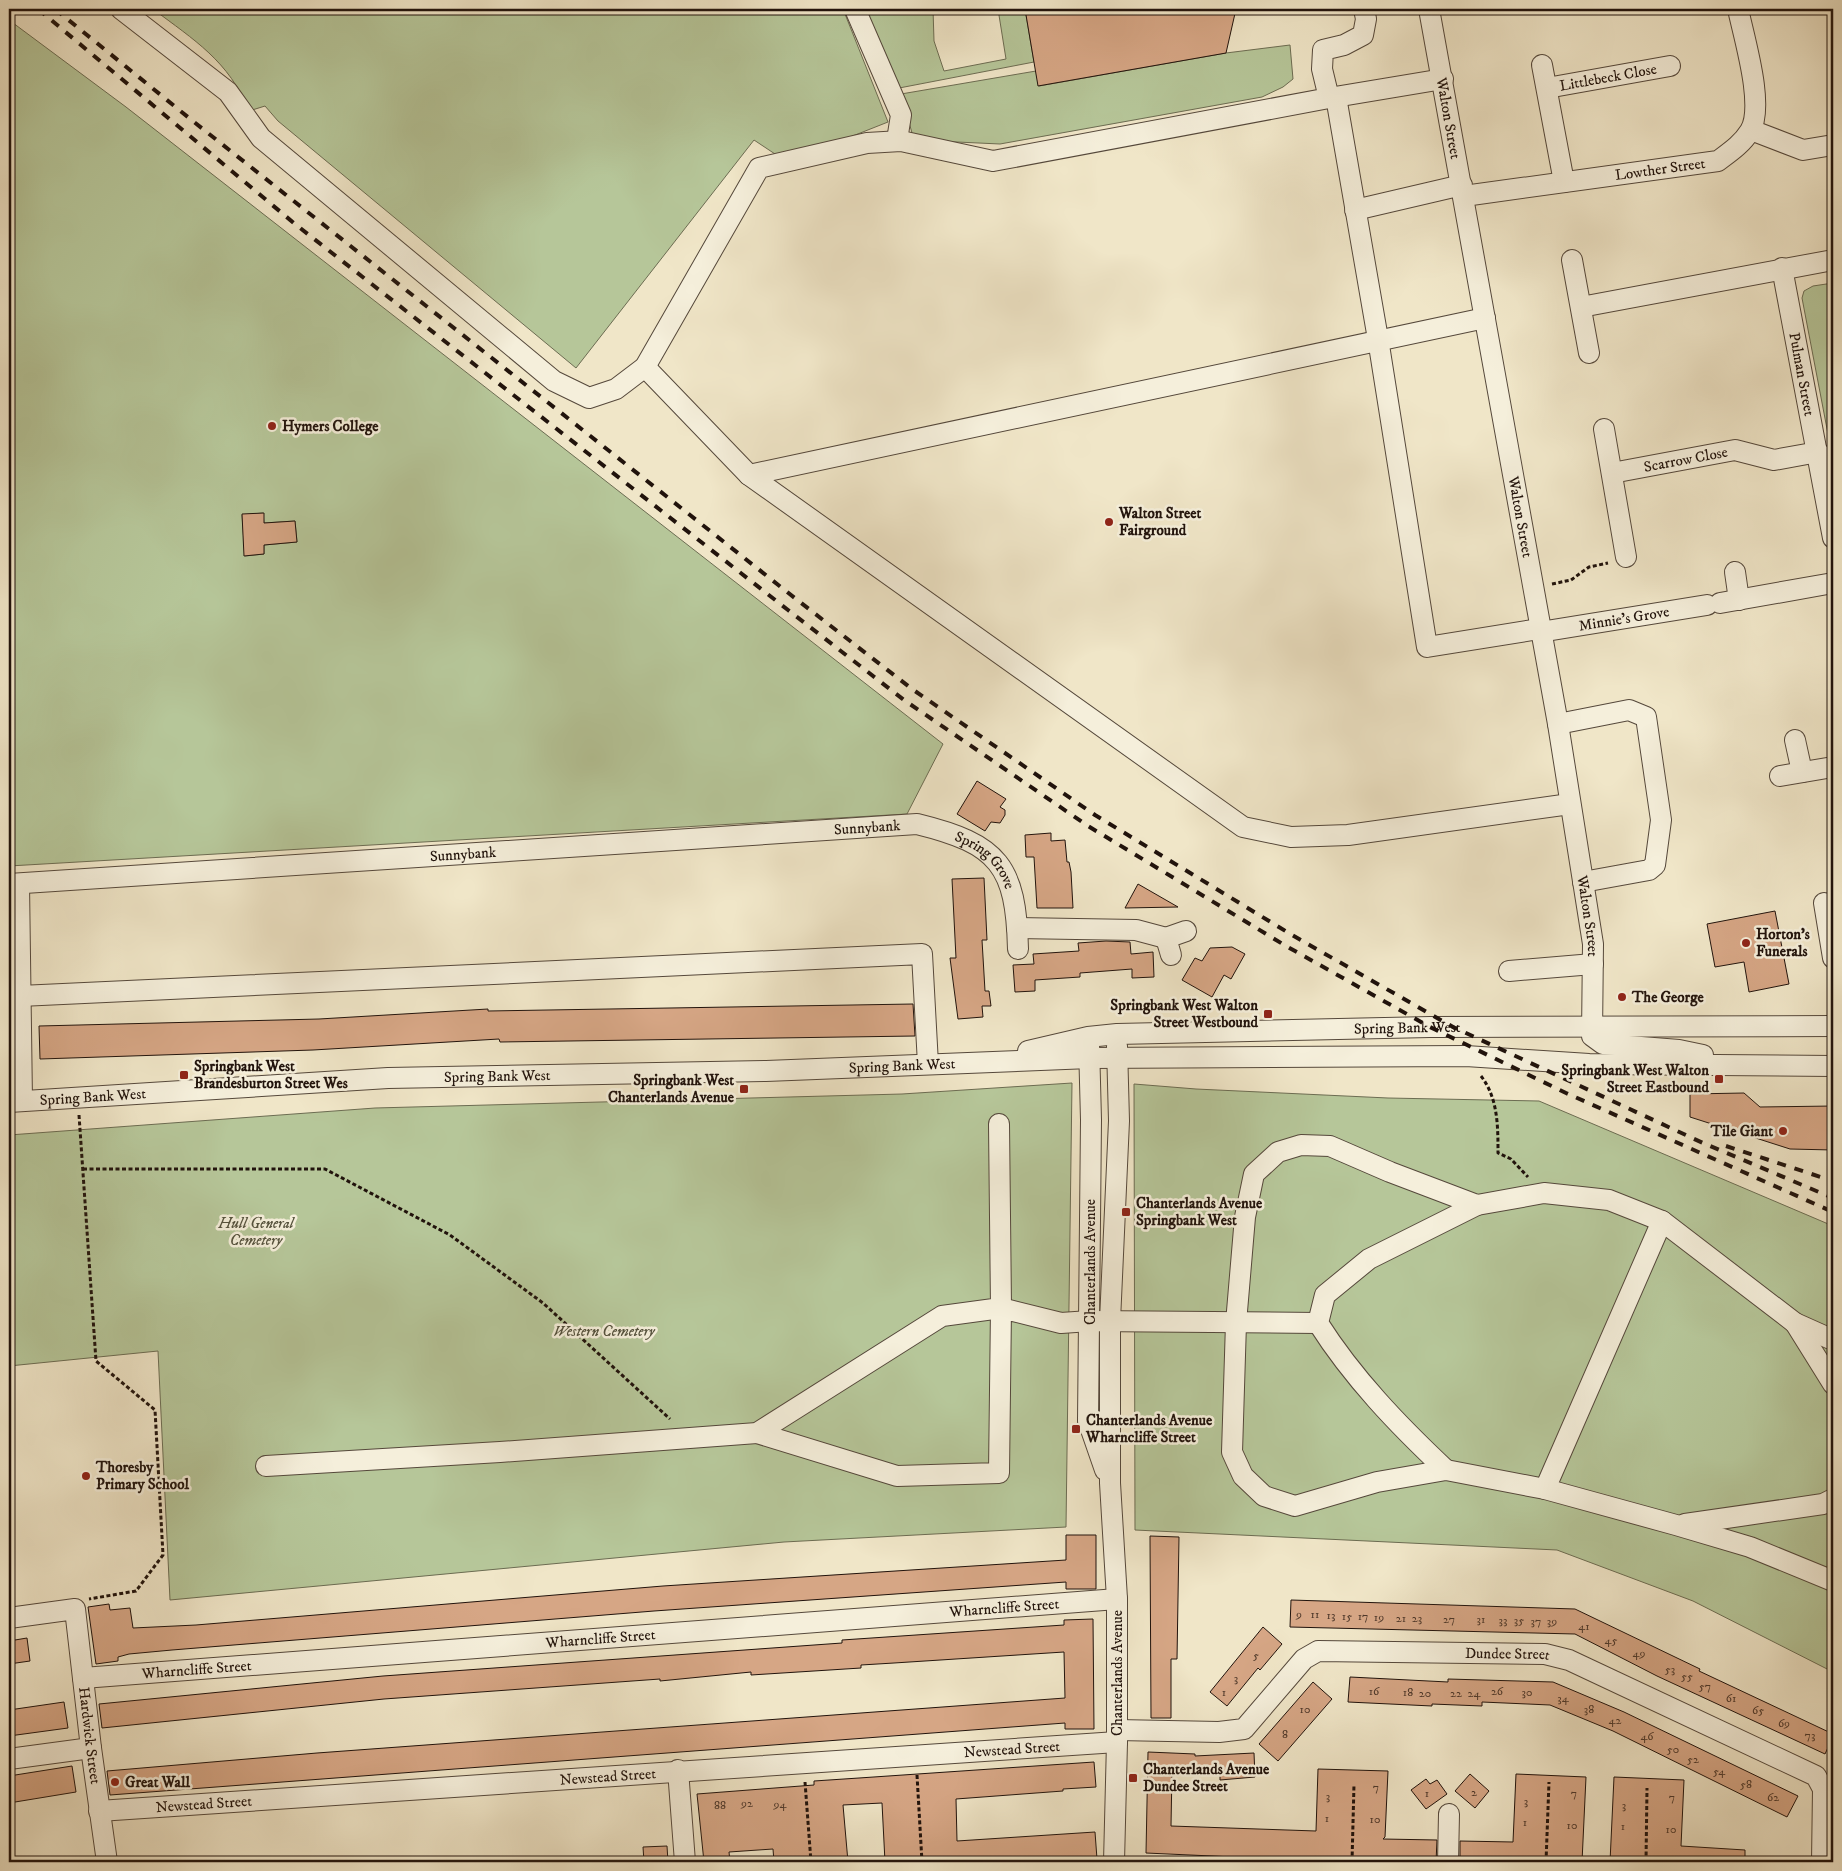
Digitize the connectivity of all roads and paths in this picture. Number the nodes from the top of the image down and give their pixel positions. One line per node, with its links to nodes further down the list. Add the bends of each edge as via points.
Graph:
1 (121, 9): 24 (street, via 228,92 261,138 554,381 589,398 616,389)
2 (855, 9): 12 (street, via 901,114 898,134)
3 (1364, 9): 10 (street, via 1363,35 1344,46 1323,50 1322,68)
4 (1429, 9): 8 (street, Walton Street)
5 (1738, 9): 11 (street, via 1756,97)
6 (1542, 65): 9 (street, Littlebeck Close)
7 (1670, 66): 9 (street, Littlebeck Close)
8 (1443, 79): 10 (street); 15 (street, Walton Street)
9 (1547, 88): 14 (street, Littlebeck Close)
10 (1332, 97): 12 (street, via 993,161); 16 (street)
11 (1751, 130): 13 (street, via 1803,150); 14 (street, Lowther Street, via 1738,146 1718,161)
12 (901, 141): 24 (street, via 867,143 759,168)
13 (1833, 147)
14 (1564, 182): 15 (street, Lowther Street)
15 (1463, 190): 16 (street, Lowther Street); 21 (street, Walton Street)
16 (1355, 210): 22 (street)
17 (1572, 260): 20 (street)
18 (1833, 260): 19 (street)
19 (1782, 268): 20 (street); 26 (street, Pulman Street)
20 (1581, 307): 23 (street)
21 (1485, 318): 22 (street); 33 (street, Walton Street)
22 (1378, 340): 28 (street); 35 (street, Minnie's Grove, via 1427,647)
23 (1589, 353)
24 (645, 367): 28 (street)
25 (1604, 429): 27 (street)
26 (1818, 452): 27 (street, Scarrow Close, via 1774,460 1735,450); 29 (street, Pulman Street)
27 (1612, 473): 30 (street)
28 (749, 475): 41 (street, via 1243,827 1292,837 1348,835)
29 (1833, 536)
30 (1626, 557): 33 (path, via 1625,560 1589,567 1571,580)
31 (1734, 572): 34 (street)
32 (1833, 583): 34 (street, Minnie's Grove)
33 (1532, 589): 35 (street, Walton Street)
34 (1722, 603): 35 (street, Minnie's Grove)
35 (1539, 631): 36 (street, Walton Street)
36 (1558, 724): 41 (street, Walton Street); 43 (street, via 1629,710 1646,717 1661,820 1655,865 1649,870)
37 (1795, 740): 39 (street)
38 (1833, 767): 39 (street)
39 (1802, 772): 40 (street)
40 (1780, 776)
41 (1570, 804): 43 (street, Walton Street)
42 (917, 824): 44 (street, Sunnybank); 46 (street, Spring Grove, via 945,830 979,845 1004,868 1014,893)
43 (1583, 882): 50 (street, Walton Street, via 1593,944)
44 (14, 884): 52 (street)
45 (1824, 903): 49 (street)
46 (1017, 928): 47 (street, via 1136,930 1169,946); 48 (street, Spring Grove)
47 (1186, 931)
48 (1018, 950)
49 (1833, 958)
50 (1592, 964): 51 (street); 54 (street, Walton Street)
51 (1509, 971)
52 (20, 996): 61 (street, via 922,954); 65 (street)
53 (1833, 1026): 54 (street, Spring Bank West)
54 (1590, 1028): 55 (street, Spring Bank West, via 1430,1027); 62 (street, via 1592,1036 1603,1044 1680,1050)
55 (1117, 1034): 56 (street, Spring Bank West); 59 (street, Chanterlands Avenue)
56 (1088, 1037): 58 (street, Chanterlands Avenue); 60 (street, Spring Bank West)
57 (1466, 1056): 59 (street, Spring Bank West); 62 (street, Spring Bank West, via 1589,1064); 68 (path, via 1489,1086 1497,1115 1498,1153 1511,1159)
58 (1090, 1058): 59 (street, Spring Bank West); 60 (street, Spring Bank West); 72 (street, Chanterlands Avenue)
59 (1117, 1058): 73 (street, Chanterlands Avenue, via 1120,1121)
60 (985, 1062): 61 (street, Spring Bank West)
61 (928, 1064): 64 (street, Spring Bank West, via 766,1071 388,1078)
62 (1749, 1064): 63 (street, Spring Bank West)
63 (1833, 1066)
64 (78, 1098): 65 (street, Spring Bank West); 67 (path)
65 (15, 1102)
66 (999, 1124): 71 (street)
67 (83, 1169): 80 (path, via 325,1169 450,1234 543,1303); 89 (path, via 96,1361 155,1410 164,1555 136,1591 85,1599)
68 (1544, 1194): 69 (street); 70 (street, via 1609,1200)
69 (1477, 1205): 74 (street, via 1330,1146 1301,1144 1278,1152 1254,1174 1245,1217); 75 (street, via 1369,1259 1325,1295)
70 (1662, 1221): 76 (street); 84 (street)
71 (1001, 1308): 72 (street, via 1061,1324); 79 (street, via 942,1316); 79 (street, via 999,1473 898,1476)
72 (1090, 1321): 73 (street); 83 (street, Chanterlands Avenue, via 1088,1421)
73 (1110, 1321): 74 (street); 83 (street, Chanterlands Avenue)
74 (1236, 1323): 75 (street); 82 (street, via 1232,1452 1242,1476 1264,1496 1295,1506 1378,1482)
75 (1318, 1323): 82 (street, via 1364,1386 1403,1430)
76 (1795, 1323): 77 (street); 78 (street)
77 (1833, 1340)
78 (1833, 1384)
79 (757, 1433): 80 (street)
80 (691, 1438): 81 (street)
81 (266, 1466)
82 (1446, 1470): 84 (street)
83 (1110, 1483): 88 (street, Chanterlands Avenue)
84 (1545, 1489): 86 (street)
85 (1833, 1499): 86 (street, via 1823,1504)
86 (1676, 1525): 87 (street, via 1750,1547)
87 (1833, 1581)
88 (1117, 1598): 91 (street, Wharncliffe Street); 92 (street, Chanterlands Avenue)
89 (75, 1609): 90 (street); 91 (street, Hardwick Street)
90 (9, 1618)
91 (83, 1678): 93 (street, Hardwick Street)
92 (1117, 1736): 94 (street, Newstead Street); 107 (street, Chanterlands Avenue); 112 (street, Dundee Street, via 1244,1729 1304,1659 1318,1651 1545,1654 1569,1660 1816,1776 1823,1789)
93 (90, 1748): 95 (street); 101 (street, Hardwick Street)
94 (916, 1754): 96 (street, Newstead Street); 106 (path)
95 (9, 1759)
96 (803, 1762): 97 (street, Newstead Street); 105 (path)
97 (678, 1770): 101 (street, Newstead Street); 104 (street)
98 (1549, 1782): 110 (path)
99 (1354, 1784): 108 (path)
100 (1647, 1788): 111 (path)
101 (99, 1811): 103 (street, Hardwick Street)
102 (1449, 1814): 109 (street)
103 (107, 1862)
104 (685, 1862)
105 (811, 1862)
106 (922, 1862)
107 (1114, 1862)
108 (1352, 1862)
109 (1448, 1862)
110 (1546, 1862)
111 (1646, 1862)
112 (1822, 1862)

